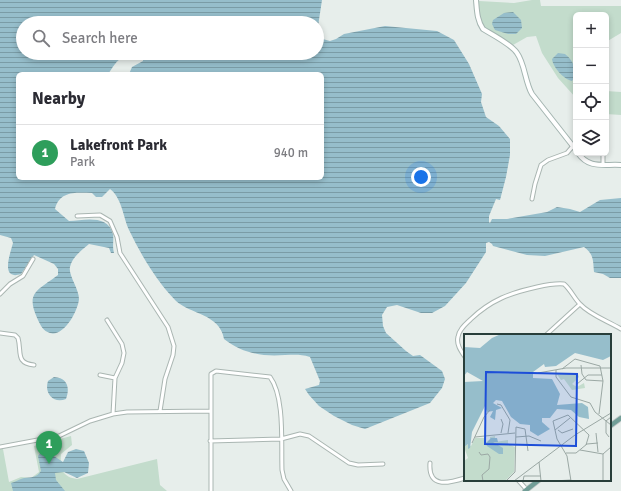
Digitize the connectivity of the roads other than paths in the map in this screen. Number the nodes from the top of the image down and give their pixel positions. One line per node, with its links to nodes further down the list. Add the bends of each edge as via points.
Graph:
1 (476, 0): 2 (street, via 478,19 483,29 517,53 528,88)
2 (573, 145)
3 (573, 149): 8 (street, via 542,165)
4 (580, 156): 6 (street, via 589,164)
5 (603, 156): 6 (street)
6 (604, 164): 7 (street)
7 (621, 165)
8 (532, 199)
9 (77, 216): 21 (street, via 100,215 110,221 120,253 168,327 174,346)
10 (33, 259): 11 (street, via 23,276)
11 (0, 294)
12 (580, 304): 14 (street); 16 (street); 17 (street, via 564,284 546,285 512,293 490,303 462,328 458,343)
13 (107, 320): 20 (street, via 122,344 124,353)
14 (621, 329)
15 (0, 334): 18 (street, via 15,335 18,338 23,362)
16 (547, 334)
17 (464, 355)
18 (34, 365)
19 (100, 375): 20 (street)
20 (115, 378): 23 (street)
21 (160, 411): 22 (street); 23 (street)
22 (210, 411): 26 (street, via 211,374 216,371 270,377 280,401); 27 (street)
23 (113, 414): 28 (street, via 59,436)
24 (621, 418): 25 (main road)
25 (611, 425)
26 (281, 439): 27 (street); 29 (street, via 300,434 309,436 349,462 358,465); 36 (street, via 282,470)
27 (210, 441): 35 (street)
28 (0, 447)
29 (383, 464)
30 (430, 464): 31 (street, via 430,474 440,482 447,483)
31 (464, 478)
32 (519, 481): 34 (street)
33 (538, 481): 34 (main road)
34 (526, 490)
35 (211, 491)
36 (291, 491)

